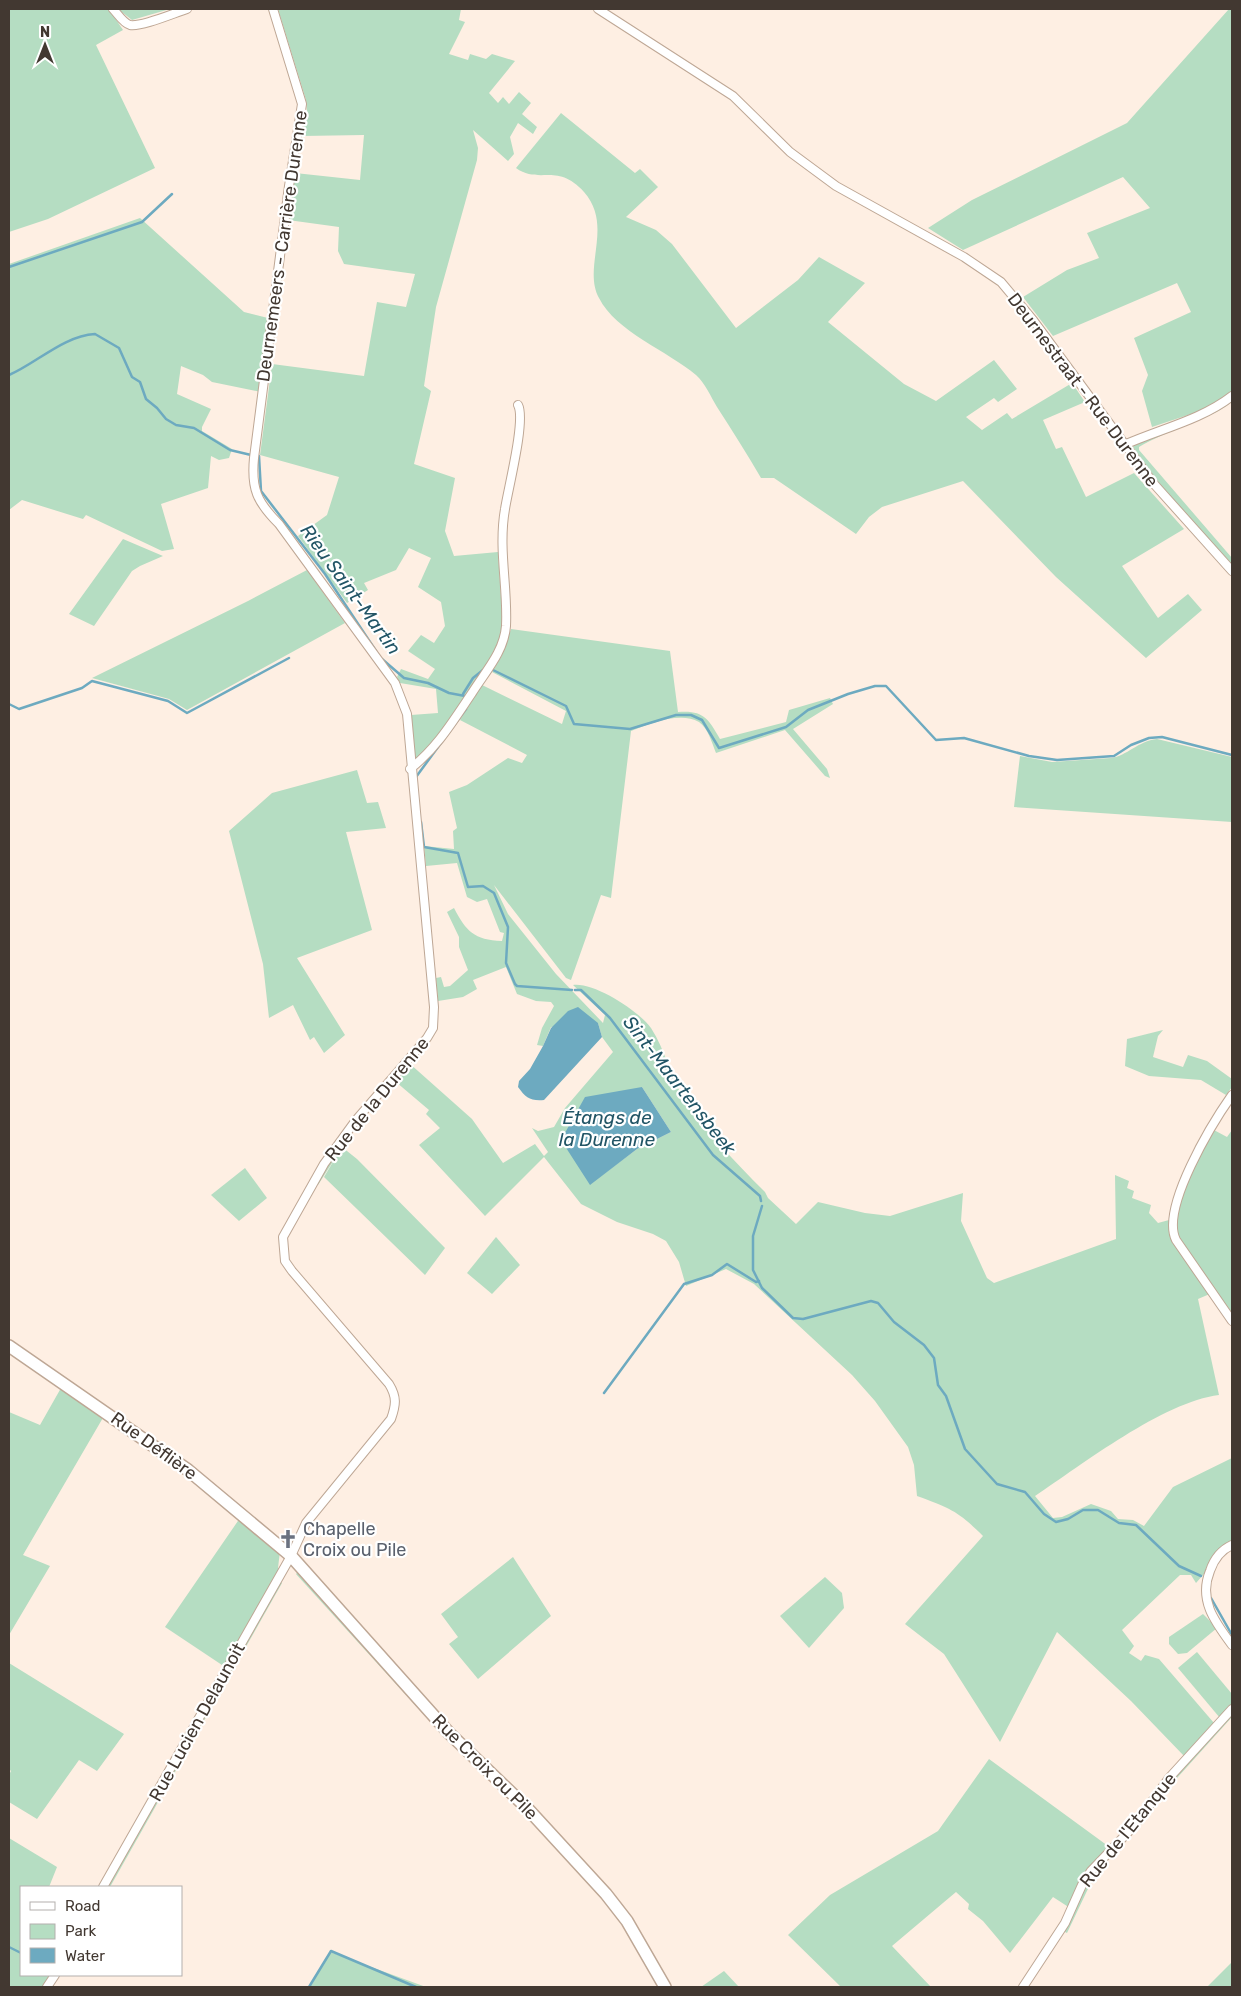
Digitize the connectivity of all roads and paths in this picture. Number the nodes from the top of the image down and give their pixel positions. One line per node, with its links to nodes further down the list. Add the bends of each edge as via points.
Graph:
1 (113, 9): 2 (street, via 130,25)
2 (187, 9)
3 (273, 9): 8 (street, Deurnemeers - Carrière Durenne, via 302,104)
4 (598, 9): 7 (street, Deurnestraat - Rue Durenne, via 733,96 790,152 836,186 964,257 1001,282 1033,320)
5 (1232, 396): 7 (street, via 1202,415)
6 (518, 405): 10 (street, via 519,426 501,537 506,609 504,636 484,677 447,732)
7 (1124, 445): 9 (street, Deurnestraat - Rue Durenne, via 1154,484)
8 (254, 458): 10 (street, Rue de la Durenne, via 253,487 257,497 395,683 407,714)
9 (1232, 571)
10 (410, 769): 15 (street, Rue de la Durenne, via 434,1007 433,1028 356,1120 324,1164 283,1238 285,1261 389,1384 395,1395 395,1407 391,1419 306,1523)
11 (1232, 1095): 12 (street, via 1210,1128 1191,1166 1172,1224 1176,1240)
12 (1232, 1321)
13 (9, 1346): 15 (street, Rue Déflière, via 182,1465)
14 (1232, 1545): 16 (street, via 1217,1557 1205,1586 1207,1605)
15 (290, 1556): 18 (street, Rue Lucien Delaunoit); 21 (street, Rue Croix ou Pile, via 442,1725 527,1808 606,1894 628,1921)
16 (1232, 1645)
17 (1232, 1709): 22 (street, Rue de l'Etanque, via 1169,1778 1130,1830 1091,1871 1065,1923)
18 (104, 1886)
19 (54, 1976): 20 (street)
20 (47, 1987)
21 (665, 1987)
22 (1023, 1987)

